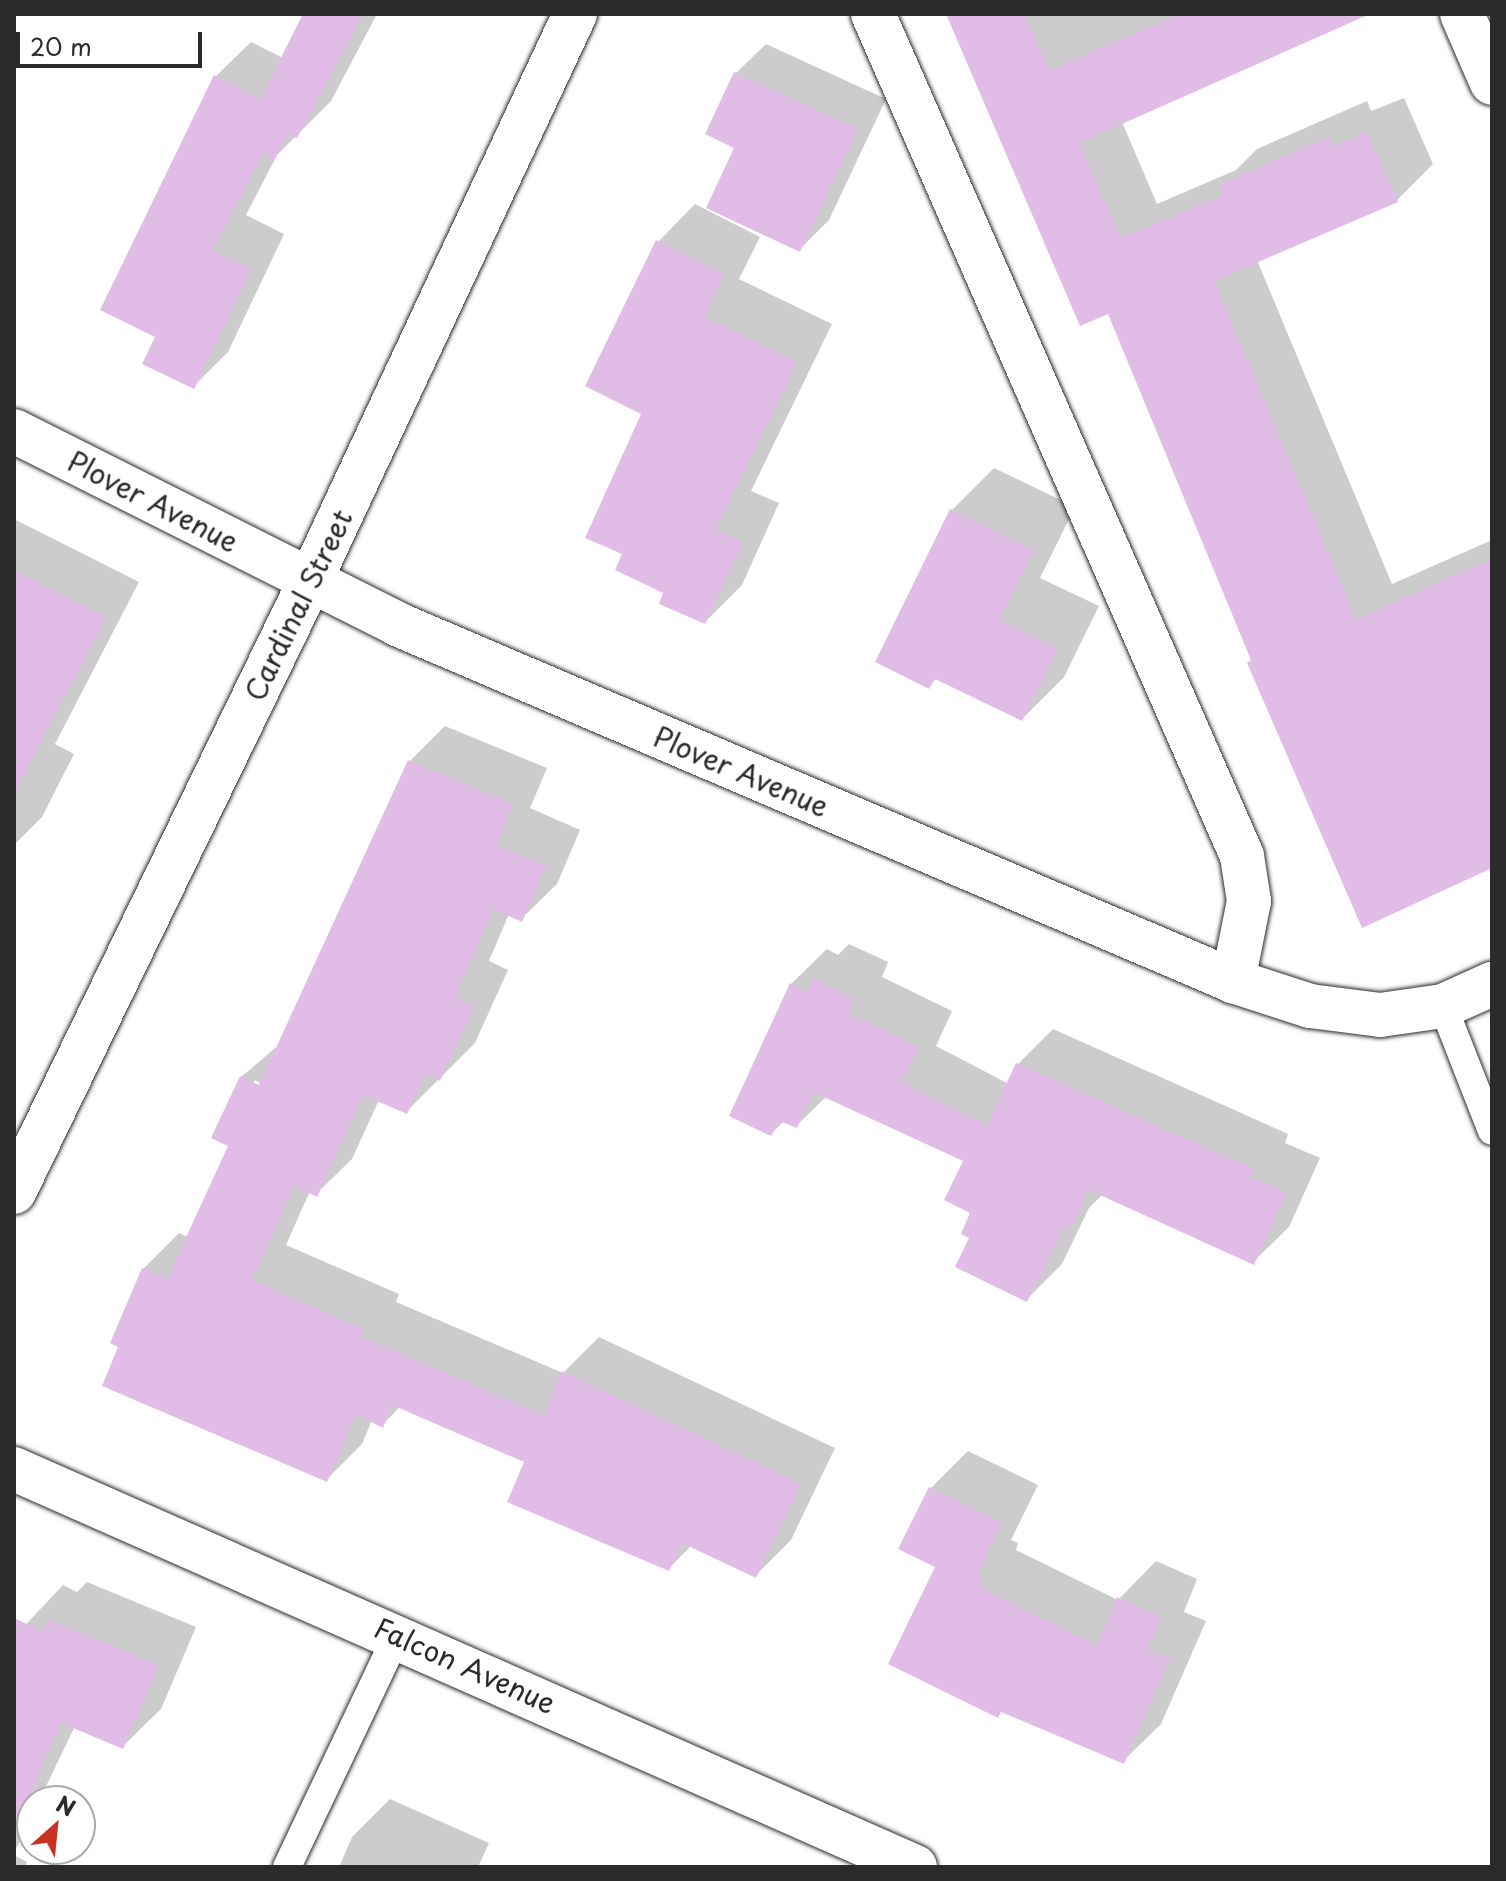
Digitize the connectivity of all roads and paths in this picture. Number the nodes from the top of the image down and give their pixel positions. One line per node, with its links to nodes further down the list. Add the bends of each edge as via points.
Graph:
1 (575, 14): 6 (street, Cardinal Street)
2 (873, 14): 7 (street, via 1242,856 1249,901)
3 (1462, 14): 4 (street)
4 (1492, 83)
5 (14, 431): 6 (street, Plover Avenue)
6 (310, 581): 7 (street, Plover Avenue, via 397,624); 11 (street, Cardinal Street)
7 (1233, 981): 9 (street, Plover Avenue, via 1310,1006 1380,1015)
8 (1492, 984): 9 (street, Plover Avenue)
9 (1443, 1006): 10 (lane)
10 (1492, 1131)
11 (14, 1192)
12 (14, 1469): 13 (street, Falcon Avenue)
13 (397, 1635): 14 (lane); 15 (street, Falcon Avenue)
14 (287, 1867)
15 (915, 1867)

